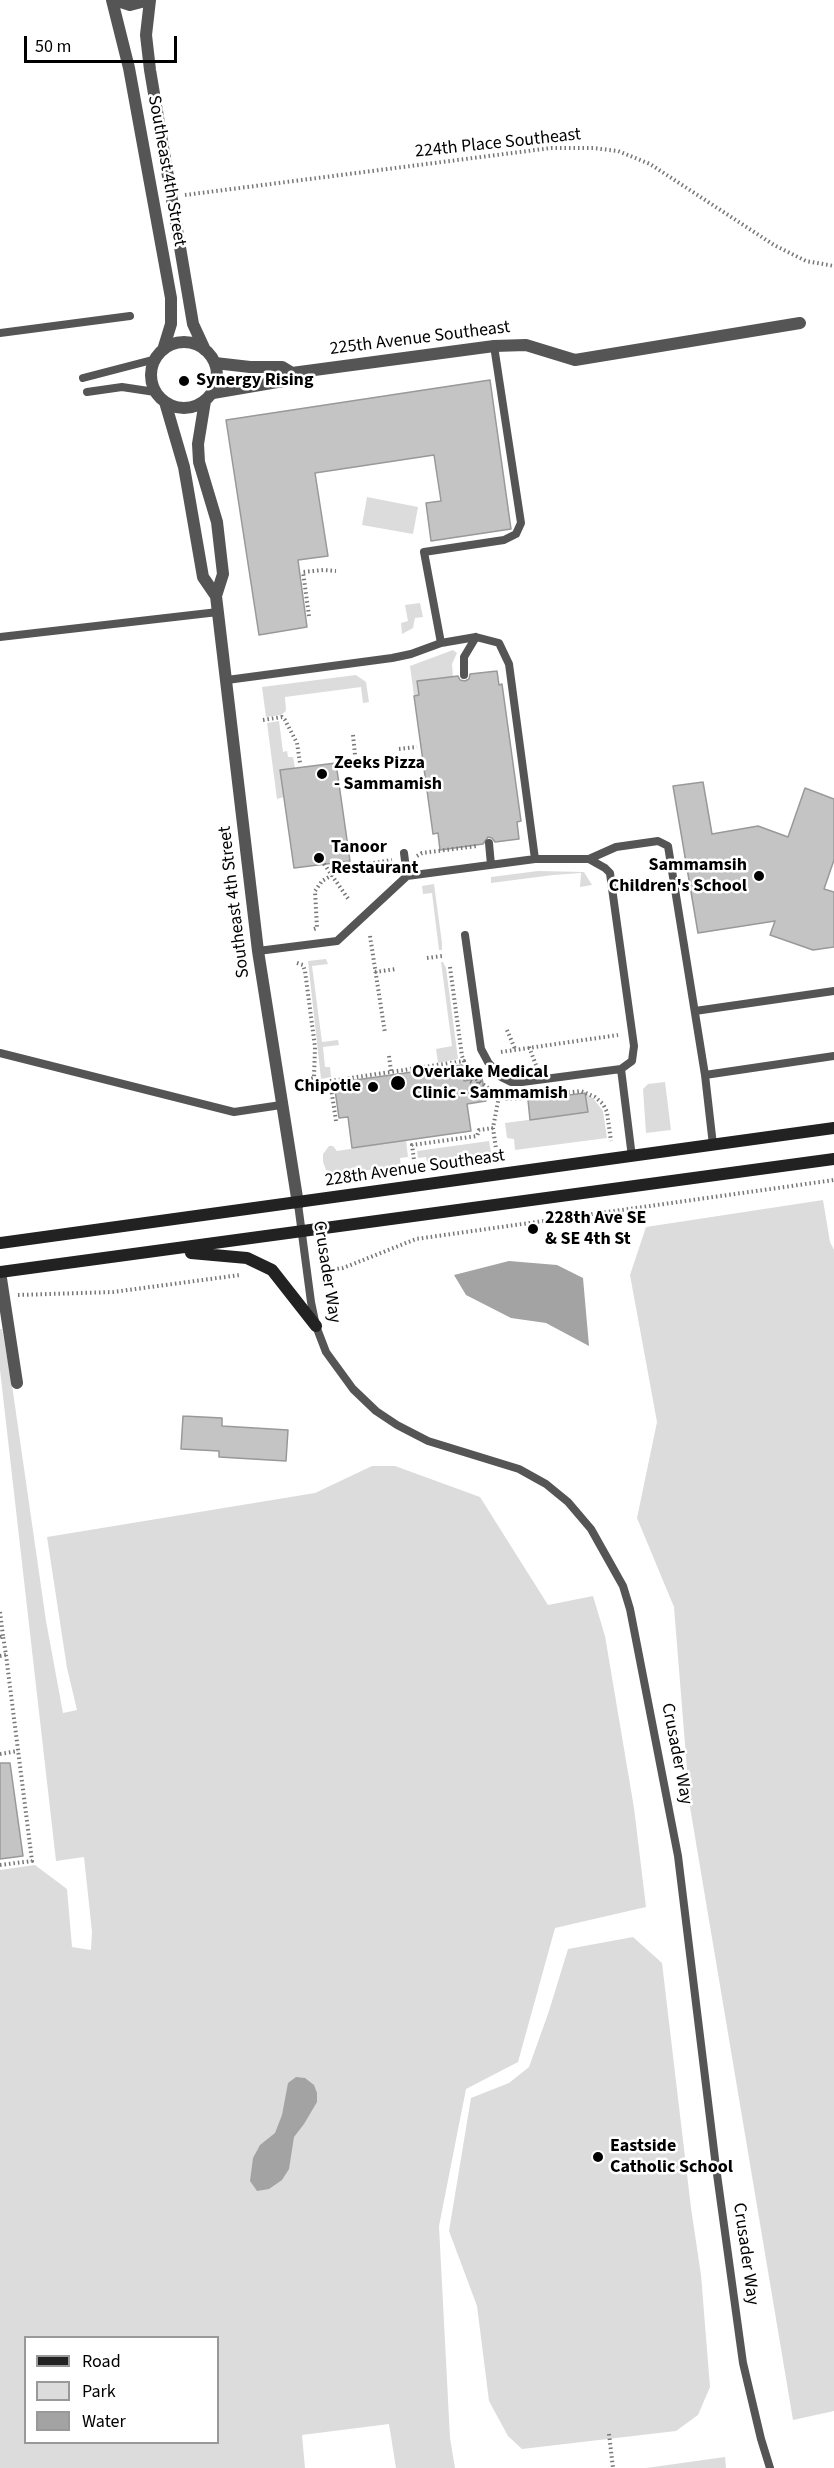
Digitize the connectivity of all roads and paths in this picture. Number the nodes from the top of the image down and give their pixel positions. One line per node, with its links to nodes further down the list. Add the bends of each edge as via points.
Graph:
1 (114, 0): 2 (street, via 130,5); 10 (street, Southeast 4th Street, via 171,298 171,324)
2 (149, 0): 3 (street, Southeast 4th Street, via 146,35 150,70)
3 (172, 197): 4 (path, 224th Place Southeast, via 551,148 593,148 650,164 774,245 806,261); 9 (street, Southeast 4th Street, via 192,324)
4 (834, 266)
5 (130, 316): 7 (lane)
6 (800, 323): 8 (street, 225th Avenue Southeast, via 575,360 526,345)
7 (0, 333)
8 (494, 346): 12 (street, 225th Avenue Southeast); 24 (lane, via 521,523 516,534 504,540 424,552)
9 (205, 350): 10 (street, via 182,342); 11 (street)
10 (159, 354): 13 (lane); 15 (street, via 152,369)
11 (215, 363): 12 (street, 225th Avenue Southeast, via 282,367); 16 (street, via 217,373)
12 (292, 373): 16 (street, 225th Avenue Southeast, via 283,381)
13 (82, 378)
14 (87, 392): 15 (lane, via 122,387)
15 (156, 392): 17 (street)
16 (209, 397): 17 (street, via 195,407); 19 (street, Southeast 4th Street, via 198,444 199,462 217,522 223,574)
17 (165, 402): 19 (street, Southeast 4th Street, via 184,466 203,577)
18 (336, 572): 21 (path, via 303,572)
19 (216, 596): 20 (street, Southeast 4th Street)
20 (218, 612): 22 (lane); 26 (street, Southeast 4th Street)
21 (309, 616)
22 (0, 637)
23 (476, 637): 24 (lane); 25 (lane, via 464,657); 36 (lane, via 499,643 509,664)
24 (441, 643): 26 (lane, via 392,658)
25 (464, 675)
26 (227, 680): 47 (street, Southeast 4th Street)
27 (263, 720): 32 (path, via 285,720 297,743)
28 (353, 735): 31 (path)
29 (417, 747): 30 (path)
30 (399, 749)
31 (355, 755)
32 (300, 763)
33 (484, 844): 35 (path); 40 (lane)
34 (404, 853): 42 (lane)
35 (417, 857)
36 (536, 859): 37 (lane); 40 (lane)
37 (589, 859): 54 (lane, via 616,847 658,842 668,846); 65 (lane, via 610,873 614,898 635,1054)
38 (392, 860): 41 (path)
39 (324, 864): 41 (path)
40 (491, 865): 42 (lane)
41 (331, 874): 43 (path); 44 (path, via 315,891 317,928)
42 (407, 876): 47 (lane, via 337,941)
43 (350, 900)
44 (309, 929)
45 (465, 935): 65 (lane, via 481,1049 501,1077 522,1082)
46 (370, 936): 52 (path)
47 (258, 951): 73 (street, Southeast 4th Street)
48 (442, 956): 49 (path)
49 (427, 958)
50 (297, 963): 70 (path, via 305,971 315,1047 314,1078)
51 (396, 969): 52 (path)
52 (375, 972): 56 (path)
53 (834, 991): 54 (lane)
54 (695, 1011): 69 (lane)
55 (507, 1030): 59 (path)
56 (385, 1033)
57 (619, 1034): 58 (path)
58 (529, 1047): 59 (path); 64 (path)
59 (516, 1049): 60 (path)
60 (501, 1052)
61 (0, 1053): 73 (lane, via 234,1112)
62 (388, 1056): 67 (path)
63 (834, 1056): 69 (lane)
64 (536, 1065)
65 (621, 1069): 79 (lane)
66 (477, 1070): 68 (path)
67 (391, 1071): 68 (path, via 464,1061); 74 (path, via 330,1081)
68 (465, 1073): 71 (path, via 472,1082 474,1097 480,1096)
69 (705, 1075): 77 (lane)
70 (305, 1080)
71 (478, 1080)
72 (499, 1096): 75 (path)
73 (281, 1105): 83 (street, Southeast 4th Street)
74 (336, 1121)
75 (493, 1128): 78 (path); 81 (path, via 479,1130 477,1136 412,1144)
76 (834, 1128): 77 (main road, 228th Avenue Southeast)
77 (713, 1145): 79 (main road, 228th Avenue Southeast)
78 (497, 1156)
79 (632, 1157): 83 (main road, 228th Avenue Southeast)
80 (834, 1159): 84 (main road)
81 (415, 1168)
82 (834, 1180): 87 (path, via 416,1239 343,1269 330,1270)
83 (298, 1204): 84 (lane, Crusader Way); 85 (main road, 228th Avenue Southeast)
84 (301, 1231): 86 (main road); 87 (lane, Crusader Way)
85 (0, 1243)
86 (132, 1254): 88 (main road, via 205,1252 247,1258); 89 (main road)
87 (305, 1262): 91 (lane, Crusader Way)
88 (272, 1270): 90 (path, via 265,1276 250,1274 113,1292); 91 (main road)
89 (0, 1272): 90 (street)
90 (5, 1296): 92 (street)
91 (316, 1326): 102 (lane, Crusader Way, via 326,1352 353,1389 376,1411 429,1441 519,1469 546,1484 591,1529 623,1586 678,1856 743,2363)
92 (17, 1383)
93 (0, 1612): 94 (path)
94 (2, 1636): 95 (path)
95 (6, 1655): 96 (path); 97 (path)
96 (0, 1656)
97 (18, 1751): 98 (path); 99 (path, via 32,1861)
98 (0, 1754)
99 (0, 1865)
100 (609, 2434): 101 (path)
101 (613, 2468)
102 (770, 2468)

